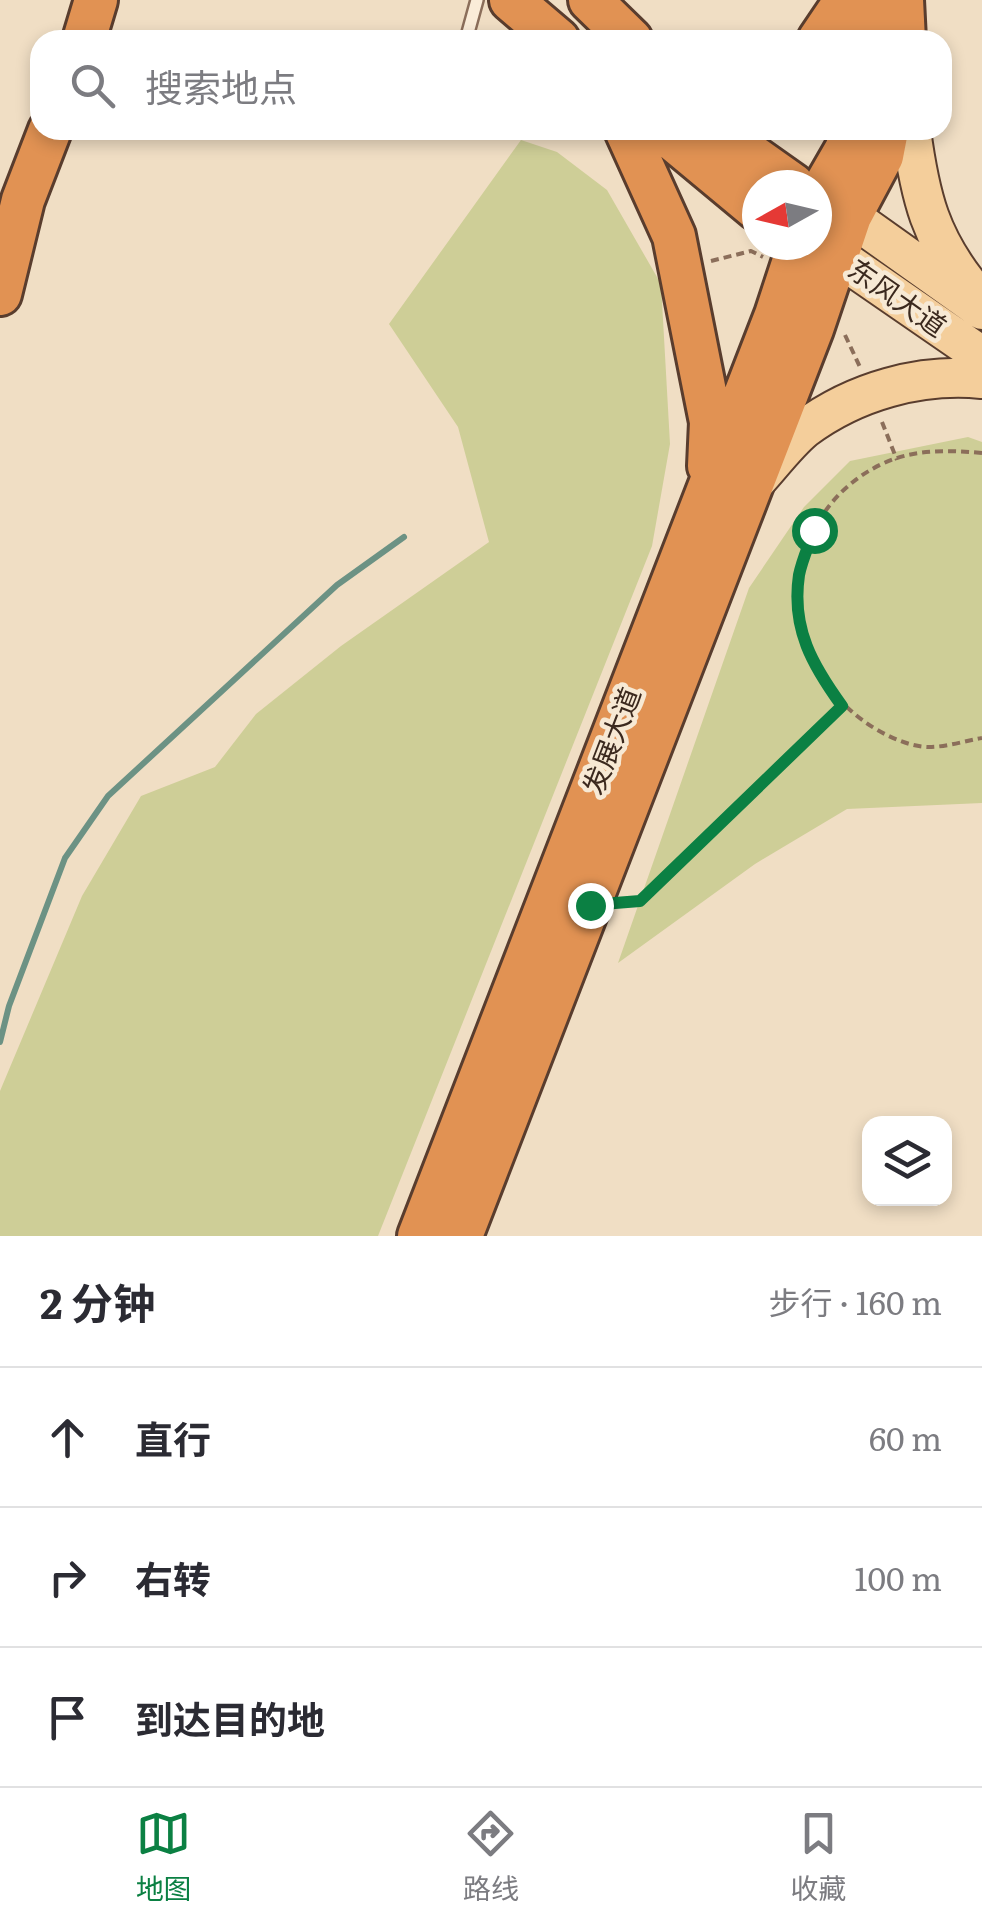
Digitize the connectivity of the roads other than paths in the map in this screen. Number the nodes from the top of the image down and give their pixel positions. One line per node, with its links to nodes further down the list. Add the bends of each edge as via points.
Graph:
1 (96, 0): 8 (highway)
2 (477, 0): 9 (lane)
3 (511, 0): 10 (highway)
4 (590, 0): 11 (highway)
5 (846, 0): 12 (highway)
6 (868, 0): 13 (highway)
7 (902, 0): 14 (highway)
8 (87, 30)
9 (469, 30)
10 (546, 30)
11 (621, 30)
12 (826, 30)
13 (867, 30)
14 (904, 30)
15 (46, 140): 30 (highway)
16 (631, 140): 36 (highway, via 674,236 711,422)
17 (674, 140): 24 (highway)
18 (735, 140): 22 (highway)
19 (848, 140): 23 (highway)
20 (885, 140): 25 (highway, via 882,156)
21 (913, 140): 31 (main road, via 919,192 950,262)
22 (772, 170)
23 (832, 194)
24 (742, 197)
25 (832, 202)
26 (832, 209): 32 (main road, 东风大道)
27 (808, 260): 36 (highway, 发展大道, via 776,315)
28 (812, 260): 35 (highway, 发展大道)
29 (832, 260): 33 (main road, 东风大道)
30 (0, 294)
31 (982, 302)
32 (982, 310)
33 (982, 356)
34 (982, 380): 35 (main road, via 946,376 870,392 804,430)
35 (751, 487): 38 (highway, 发展大道)
36 (707, 494): 37 (highway, 发展大道)
37 (420, 1236)
38 (461, 1236)

